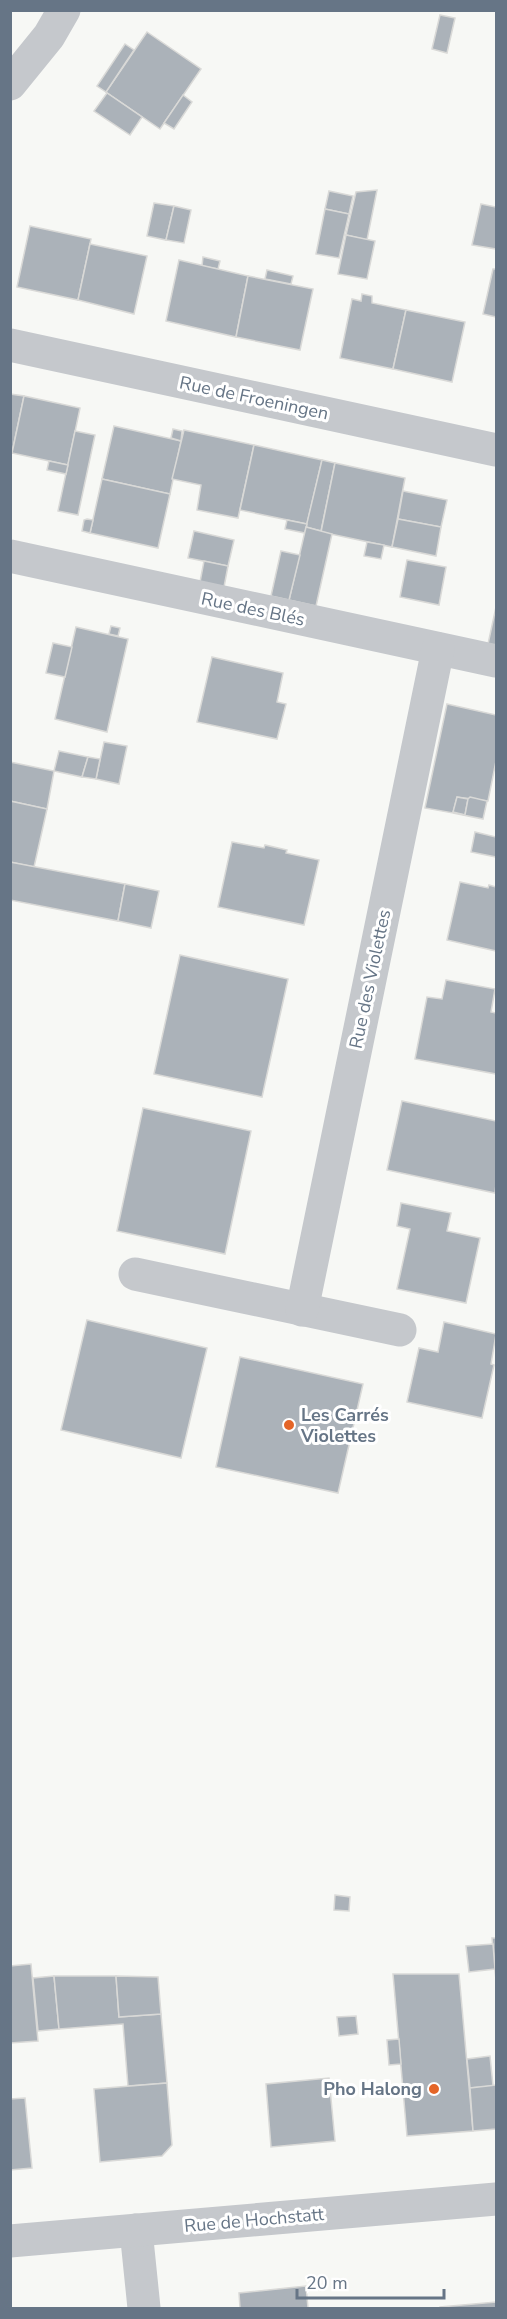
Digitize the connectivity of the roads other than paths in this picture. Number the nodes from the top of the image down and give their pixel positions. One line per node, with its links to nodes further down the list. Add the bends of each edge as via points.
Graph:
1 (64, 10): 2 (street, via 49,36)
2 (10, 84)
3 (10, 345): 4 (street, Rue de Froeningen)
4 (496, 450)
5 (10, 556): 6 (street, Rue des Blés)
6 (438, 649): 7 (street, Rue des Blés); 9 (street, Rue des Violettes)
7 (496, 661)
8 (135, 1274): 9 (street)
9 (302, 1310): 10 (street)
10 (400, 1330)
11 (496, 2199): 12 (street, Rue de Hochstatt)
12 (136, 2230): 13 (street, Rue de Hochstatt); 14 (street)
13 (10, 2241)
14 (144, 2308)

